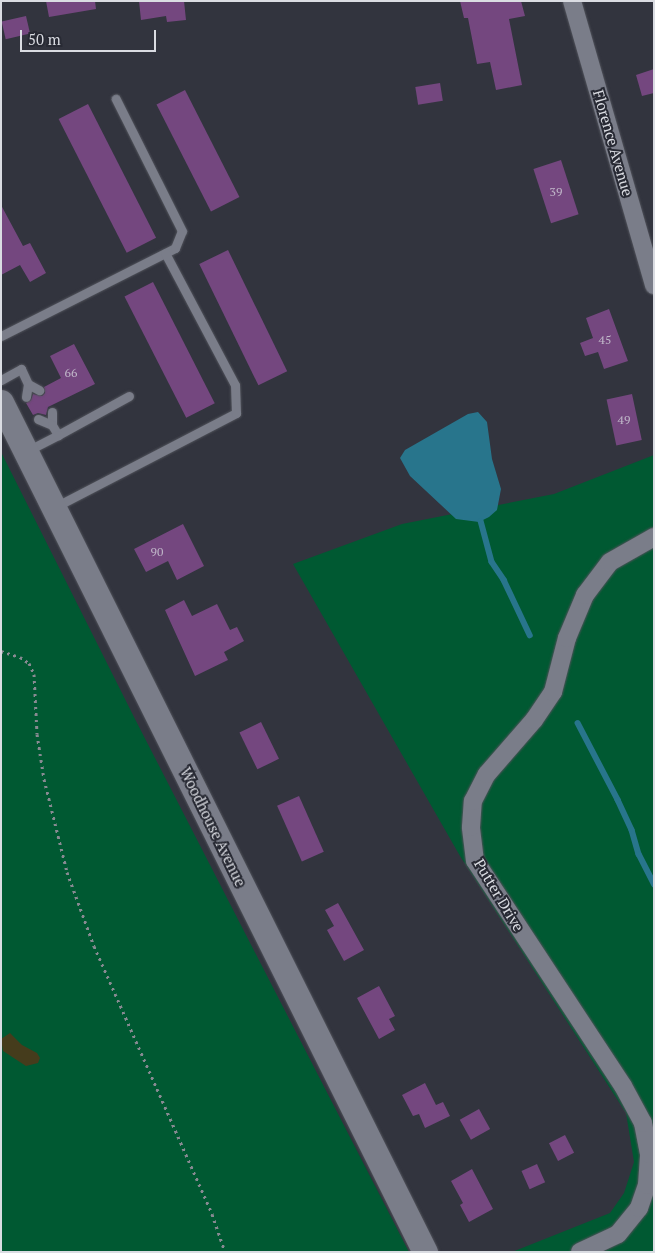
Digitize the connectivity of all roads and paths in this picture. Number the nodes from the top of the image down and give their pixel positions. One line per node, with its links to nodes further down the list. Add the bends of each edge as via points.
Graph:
1 (572, 1): 4 (street, Florence Avenue)
2 (116, 99): 3 (lane, via 182,231 175,248)
3 (165, 253): 5 (lane); 17 (lane, via 235,386 236,413)
4 (654, 285)
5 (1, 336)
6 (1, 380): 7 (lane, via 21,369)
7 (28, 384): 8 (lane); 10 (lane)
8 (39, 390)
9 (129, 396): 15 (lane)
10 (26, 397)
11 (1, 402): 16 (main road, Woodhouse Avenue)
12 (52, 412): 14 (lane)
13 (38, 419): 14 (lane)
14 (52, 425): 15 (lane)
15 (58, 434): 16 (lane)
16 (27, 451): 17 (main road, Woodhouse Avenue)
17 (55, 507): 21 (main road, Woodhouse Avenue)
18 (654, 537): 22 (street, Putter Drive, via 610,562 585,595 567,638 552,692 534,720 487,774 473,801 471,827 476,861 623,1086 642,1123 649,1154 647,1185 638,1208 618,1234)
19 (1, 651): 20 (path, via 20,656 34,674 37,734 44,779 67,872 94,946 212,1214)
20 (225, 1252)
21 (425, 1252)
22 (580, 1252)

